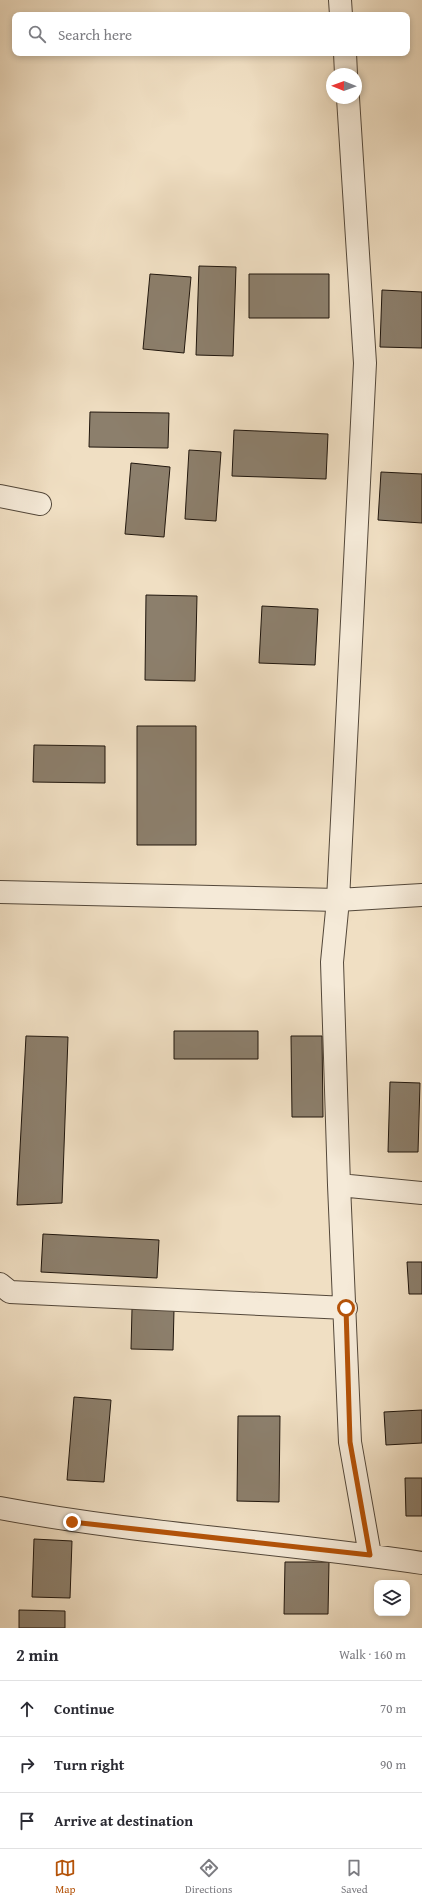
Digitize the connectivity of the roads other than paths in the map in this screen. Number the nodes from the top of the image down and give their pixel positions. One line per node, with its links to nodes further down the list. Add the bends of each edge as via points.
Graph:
1 (340, 0): 2 (street)
2 (341, 12)
3 (345, 56): 4 (street)
4 (346, 68)
5 (348, 104): 10 (street, via 365,363)
6 (0, 496): 7 (street)
7 (40, 504)
8 (0, 892): 10 (street)
9 (422, 895): 10 (street)
10 (338, 900): 11 (street, via 332,962)
11 (339, 1185): 12 (street); 14 (street)
12 (422, 1193)
13 (0, 1284): 14 (street, via 10,1292)
14 (346, 1308): 16 (street, via 350,1442)
15 (0, 1508): 16 (street, via 72,1522)
16 (370, 1555): 17 (street)
17 (422, 1563)

